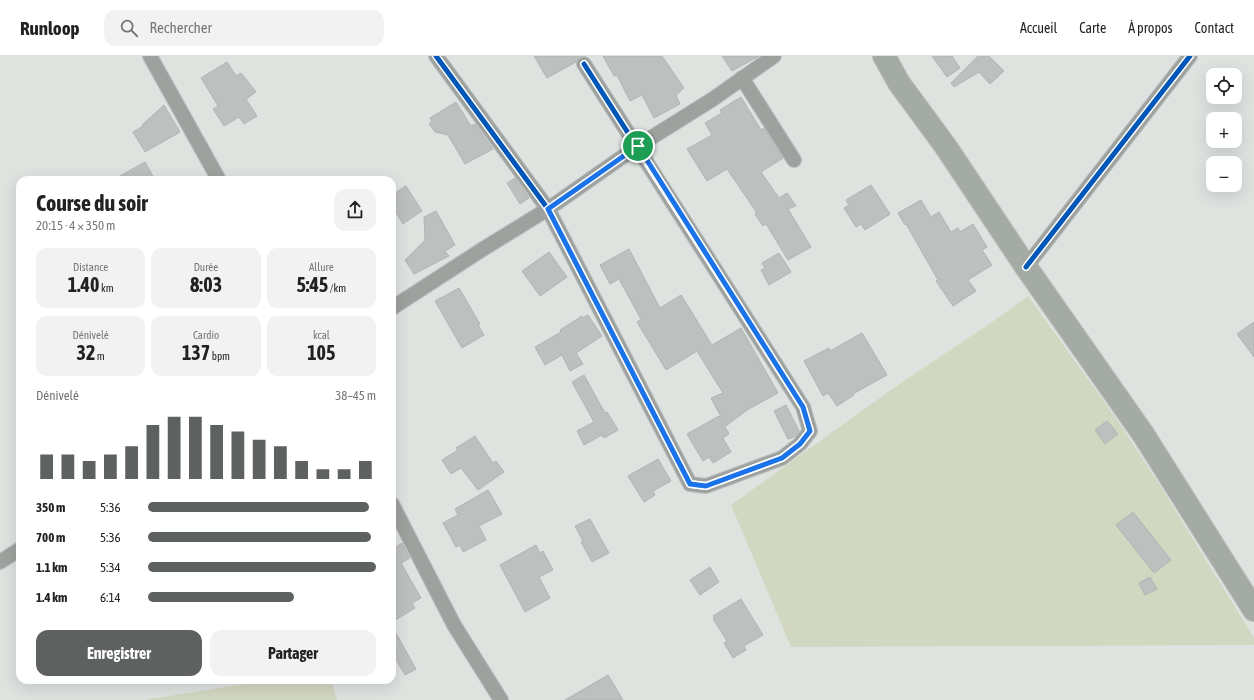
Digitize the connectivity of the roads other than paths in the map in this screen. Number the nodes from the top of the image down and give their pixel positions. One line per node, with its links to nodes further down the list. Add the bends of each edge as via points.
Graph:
1 (150, 56): 10 (street)
2 (436, 56): 11 (street)
3 (774, 56): 7 (street)
4 (884, 56): 12 (highway, via 899,83 946,147)
5 (1185, 58): 12 (street)
6 (584, 64): 8 (street)
7 (742, 78): 8 (street); 9 (street)
8 (638, 146): 11 (street); 11 (street, via 803,407 810,431 800,444 782,458 706,486 690,484)
9 (794, 160)
10 (217, 176)
11 (548, 209): 13 (street)
12 (1026, 267): 17 (highway, via 1143,434)
13 (396, 305)
14 (396, 512): 18 (street, via 454,625)
15 (16, 551): 16 (street)
16 (1, 558)
17 (1254, 610)
18 (501, 700)

